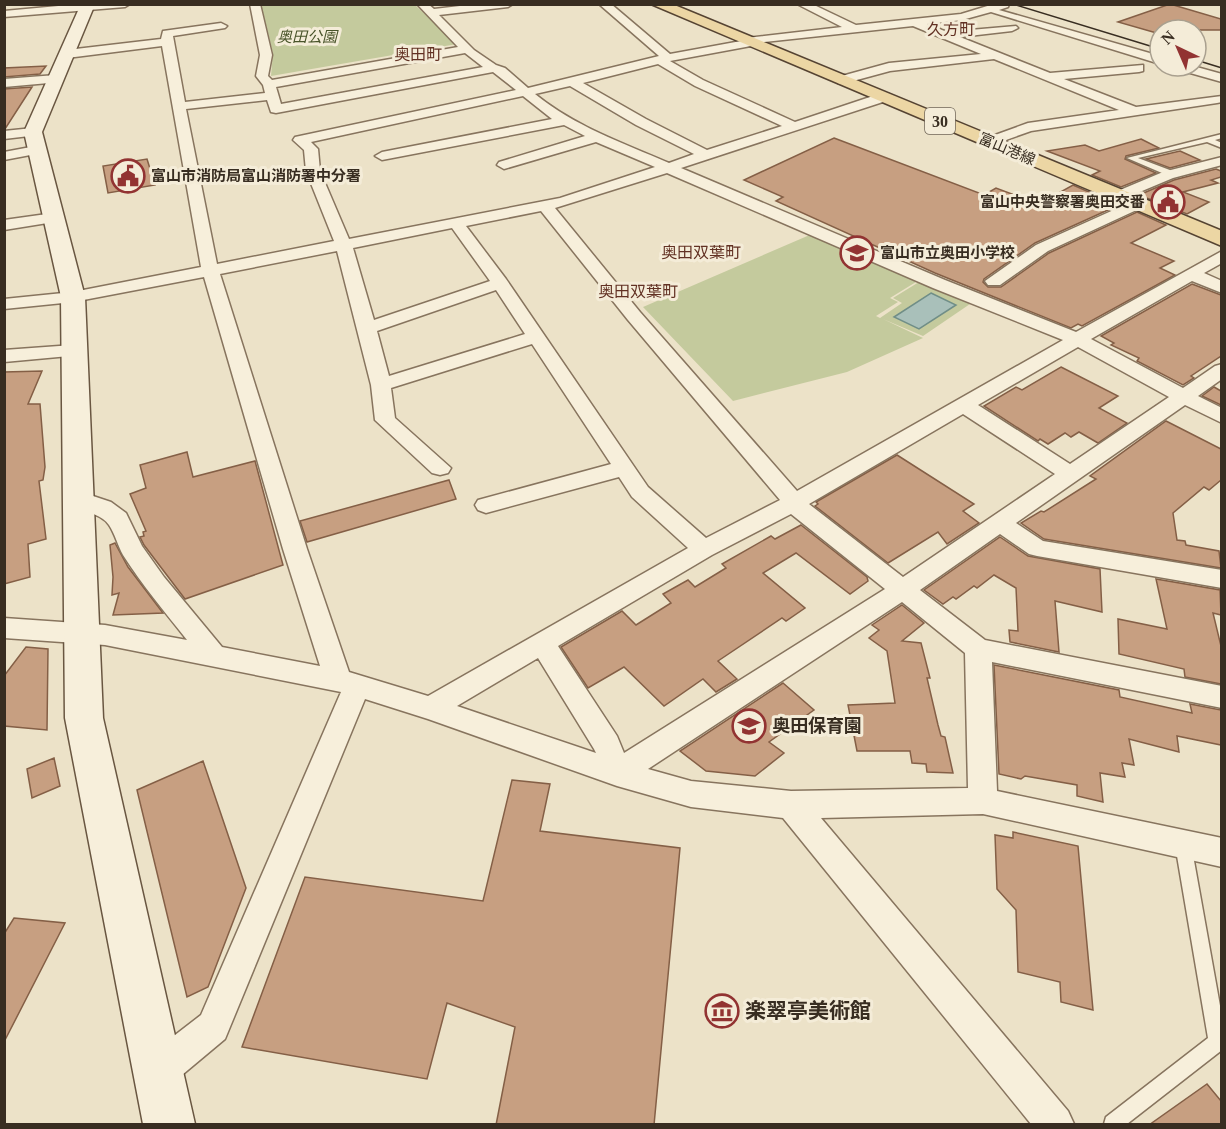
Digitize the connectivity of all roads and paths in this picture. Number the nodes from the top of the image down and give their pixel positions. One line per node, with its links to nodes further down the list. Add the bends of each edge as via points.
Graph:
1 (125, 4): 8 (street)
2 (255, 4): 33 (street, via 266,55 262,76)
3 (604, 4): 25 (street)
4 (658, 4): 21 (main road, 富山港線 / 30)
5 (802, 4): 15 (street)
6 (965, 4): 10 (street)
7 (1004, 5): 10 (street)
8 (87, 6): 12 (street); 26 (street)
9 (510, 9): 11 (street)
10 (987, 9): 13 (street, via 962,17); 24 (street)
11 (431, 12): 22 (street)
12 (4, 14)
13 (912, 22): 15 (street); 17 (street)
14 (221, 26): 20 (street, via 167,33)
15 (854, 28): 19 (street); 21 (street)
16 (1012, 28): 17 (street)
17 (946, 35): 18 (street); 23 (street)
18 (922, 38)
19 (875, 41)
20 (167, 42): 26 (street); 38 (street)
21 (749, 42): 25 (street); 30 (main road, 富山港線 / 30)
22 (469, 49): 28 (street); 33 (street)
23 (996, 56): 29 (street); 30 (street, via 889,67)
24 (1148, 56)
25 (663, 59): 31 (street); 41 (street, via 699,83)
26 (61, 67): 32 (street); 45 (street)
27 (1139, 68): 29 (street)
28 (492, 69): 34 (street, via 501,71); 36 (street)
29 (1046, 76): 39 (street)
30 (842, 80): 35 (main road, 富山港線 / 30)
31 (572, 82): 34 (street); 49 (street)
32 (4, 83)
33 (271, 90): 36 (street, via 276,109); 38 (street)
34 (526, 92): 40 (street); 42 (street)
35 (884, 97): 41 (street); 47 (main road, 富山港線 / 30)
36 (335, 98): 42 (street)
37 (1217, 99): 39 (street)
38 (179, 106): 65 (street)
39 (1134, 111): 47 (street, via 1028,127)
40 (565, 121): 44 (street); 51 (street)
41 (793, 126): 49 (street)
42 (360, 127): 63 (street, via 300,140 311,149 313,171)
43 (1221, 136): 46 (lane)
44 (597, 137): 53 (street); 54 (street)
45 (25, 139): 50 (street); 59 (street)
46 (1208, 140): 48 (lane); 55 (lane, via 1131,158)
47 (989, 142): 56 (main road, 富山港線 / 30)
48 (1221, 146)
49 (704, 154): 54 (street)
50 (4, 156)
51 (382, 156)
52 (1221, 161): 55 (street)
53 (504, 165)
54 (664, 167): 58 (street); 74 (street)
55 (1172, 174): 56 (street)
56 (1118, 196): 57 (main road, 富山港線 / 30)
57 (1138, 204): 62 (main road, 富山港線 / 30); 67 (street, via 1042,249)
58 (545, 206): 60 (street); 86 (street, via 595,271)
59 (54, 218): 61 (street); 70 (street)
60 (456, 222): 63 (street); 68 (street)
61 (4, 225)
62 (1221, 240)
63 (344, 243): 65 (street); 72 (street)
64 (1221, 256): 66 (street)
65 (210, 269): 70 (street); 97 (street, via 295,549)
66 (1191, 274): 69 (street); 74 (street)
67 (994, 281)
68 (500, 283): 72 (street); 73 (street)
69 (1221, 288)
70 (73, 297): 71 (street); 75 (street)
71 (4, 304)
72 (366, 328): 78 (street)
73 (535, 337): 78 (street); 83 (street)
74 (1077, 339): 79 (street); 80 (street)
75 (73, 351): 76 (street); 85 (street)
76 (4, 356)
77 (1221, 370): 79 (street)
78 (381, 385): 82 (street, via 385,420)
79 (1184, 397): 81 (street); 84 (street)
80 (963, 405): 84 (street); 86 (street)
81 (1221, 417)
82 (440, 468)
83 (624, 468): 87 (street); 89 (street, via 640,492)
84 (1071, 474): 88 (street)
85 (79, 500): 92 (street); 96 (street, via 103,508 118,519 155,583)
86 (793, 503): 89 (street); 91 (street)
87 (486, 505)
88 (1000, 523): 90 (street, via 1037,548); 91 (street)
89 (704, 549): 94 (street)
90 (1221, 579)
91 (903, 589): 95 (street); 100 (street)
92 (82, 632): 93 (street); 96 (street); 105 (street, via 84,718)
93 (7, 633)
94 (542, 642): 99 (street); 100 (street, via 607,745)
95 (978, 649): 98 (street); 101 (street)
96 (214, 656): 97 (street)
97 (348, 683): 99 (street); 105 (street, via 213,1027)
98 (1221, 697)
99 (430, 708): 100 (street)
100 (617, 773): 102 (street, via 691,794)
101 (983, 801): 102 (street); 103 (street)
102 (791, 805): 107 (street)
103 (1183, 844): 104 (street); 108 (lane, via 1217,1041)
104 (1221, 853)
105 (158, 1072): 106 (street)
106 (169, 1125)
107 (1055, 1125)
108 (1113, 1125)

